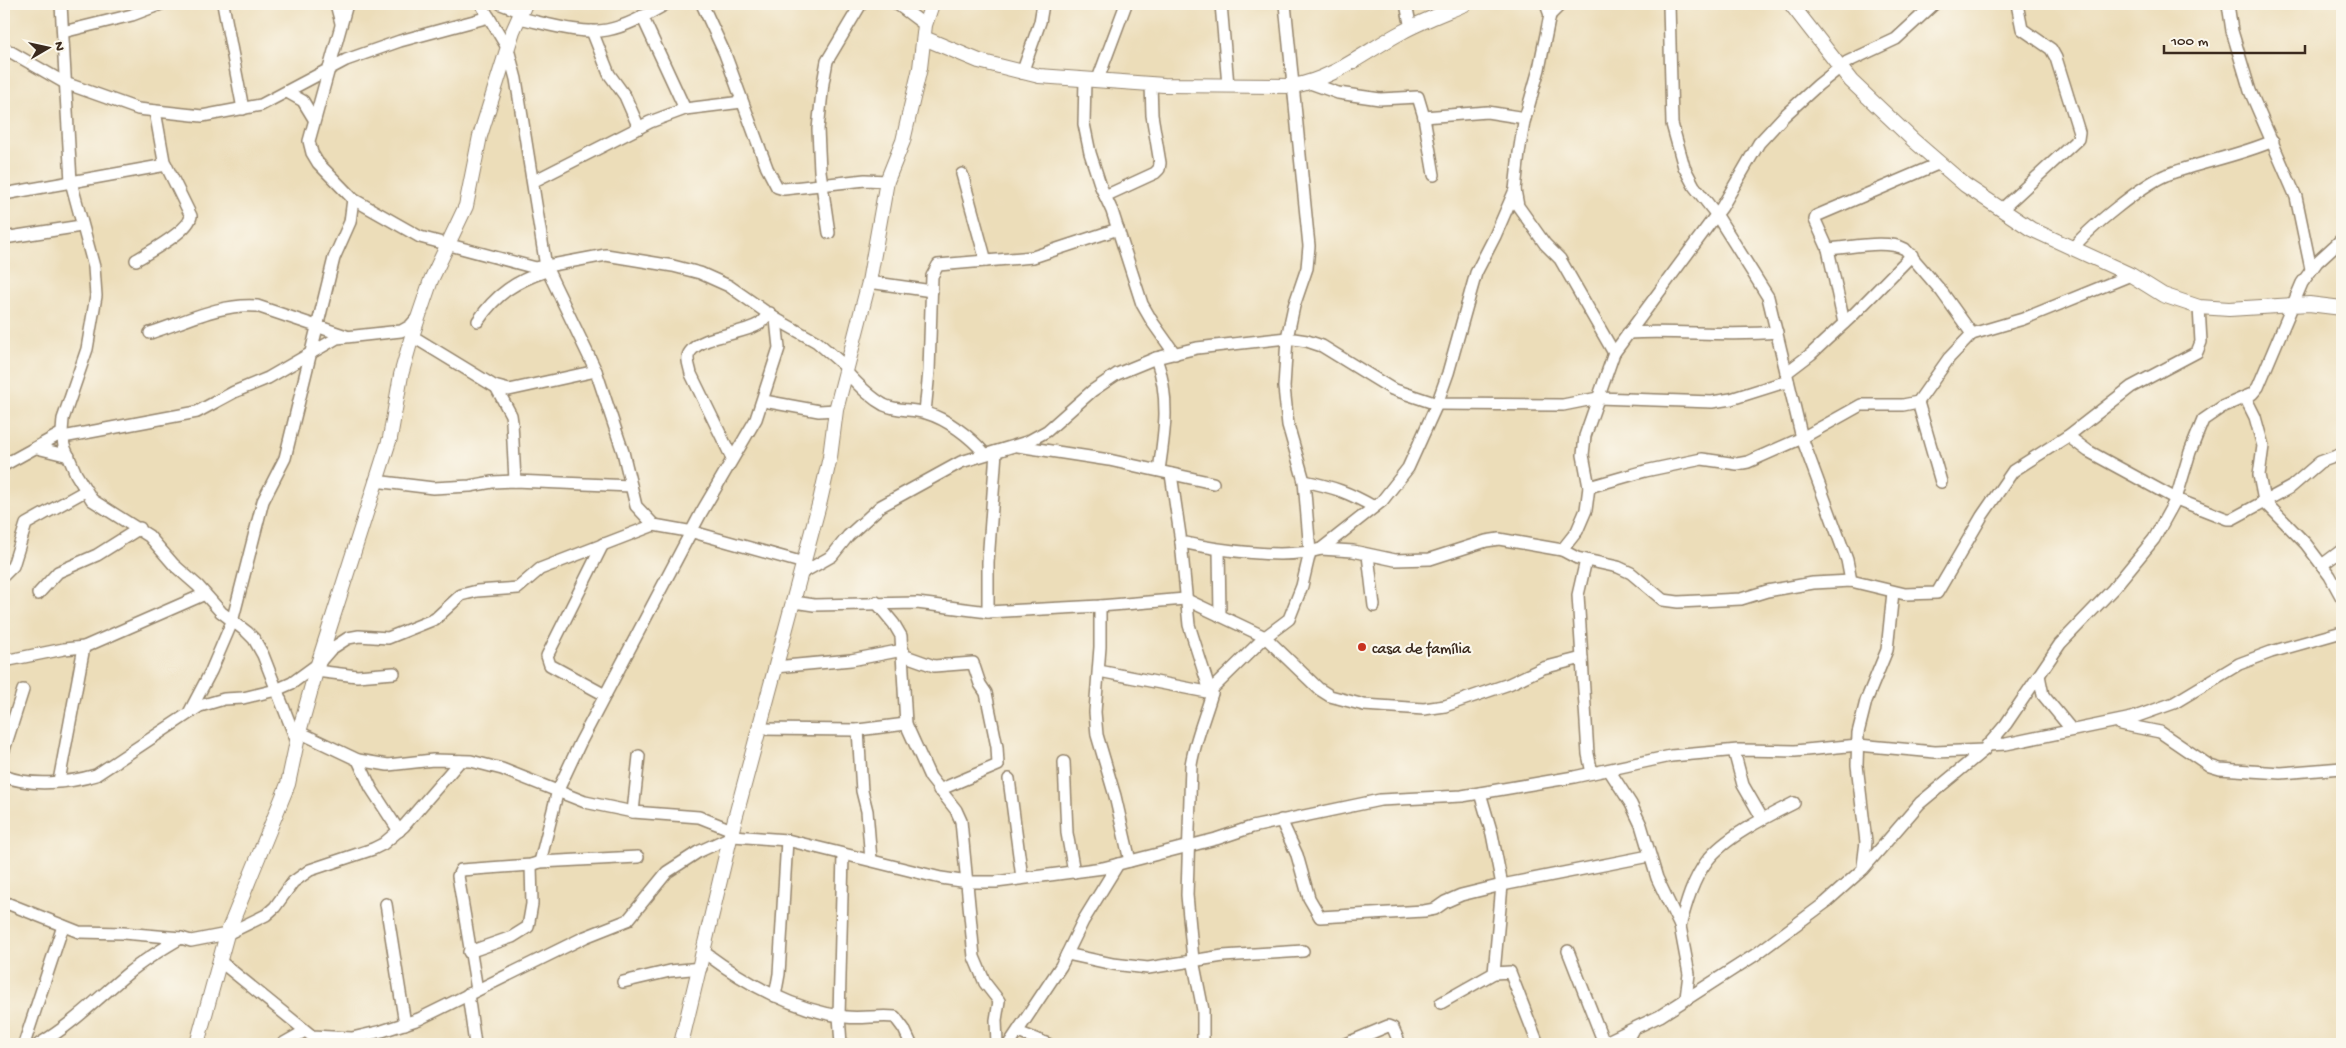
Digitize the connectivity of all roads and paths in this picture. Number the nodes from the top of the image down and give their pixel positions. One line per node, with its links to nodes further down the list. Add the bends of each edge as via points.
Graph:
1 (61, 4): 33 (street)
2 (161, 4): 33 (street, via 132,15)
3 (224, 4): 48 (street)
4 (336, 4): 30 (street)
5 (347, 4): 30 (street)
6 (481, 4): 28 (street)
7 (501, 4): 26 (street)
8 (666, 4): 29 (street)
9 (702, 4): 47 (street)
10 (861, 4): 63 (street, via 827,61 818,129)
11 (897, 4): 34 (street)
12 (932, 4): 34 (street)
13 (1043, 4): 39 (street)
14 (1126, 4): 40 (street)
15 (1221, 4): 44 (street)
16 (1285, 4): 45 (street)
17 (1406, 4): 31 (street)
18 (1465, 4): 31 (street)
19 (1546, 4): 27 (street)
20 (1562, 4): 27 (street)
21 (1669, 4): 69 (street, via 1672,124 1684,167)
22 (1791, 4): 37 (street)
23 (1934, 4): 37 (street, via 1896,39)
24 (2017, 4): 68 (street, via 2022,29 2051,49 2056,58 2079,132 2078,139)
25 (2228, 4): 55 (street, via 2232,31 2250,91)
26 (522, 11): 32 (street); 36 (street)
27 (1550, 15): 52 (street)
28 (489, 16): 36 (street); 38 (street, via 400,41)
29 (642, 16): 32 (street, via 606,30); 49 (street)
30 (341, 23): 38 (street)
31 (1411, 28): 42 (street)
32 (592, 30): 54 (street, via 609,74 625,96)
33 (63, 32): 41 (street)
34 (925, 32): 39 (street, via 979,61); 61 (street, via 905,133)
35 (4, 48): 41 (street)
36 (508, 49): 60 (street); 75 (street, via 480,136 466,206)
37 (1841, 67): 56 (street, via 1851,81); 69 (street, via 1784,116 1759,143)
38 (328, 69): 46 (street); 53 (street)
39 (1022, 74): 40 (street)
40 (1091, 79): 43 (street); 66 (street, via 1084,124)
41 (65, 83): 50 (street, via 138,109); 62 (street)
42 (1310, 83): 45 (street); 51 (street, via 1338,93 1380,98 1416,96)
43 (1151, 84): 44 (street); 66 (street, via 1159,169)
44 (1228, 85): 45 (street)
45 (1293, 86): 100 (street, via 1309,246 1307,268)
46 (287, 92): 48 (street, via 261,105); 53 (street, via 303,101)
47 (742, 102): 49 (street); 63 (street, via 771,179 777,186 784,189)
48 (244, 109): 50 (street, via 202,116)
49 (686, 109): 54 (street)
50 (155, 111): 57 (street)
51 (1424, 117): 52 (street, via 1487,112); 59 (street)
52 (1525, 118): 64 (street)
53 (314, 119): 67 (street, via 309,141 312,153)
54 (639, 128): 60 (street)
55 (2273, 141): 77 (street, via 2251,151 2150,182 2080,238); 82 (street, via 2296,197)
56 (1940, 163): 68 (street); 76 (street, via 1816,216)
57 (166, 165): 62 (street); 79 (street, via 189,210 191,221)
58 (962, 174): 80 (street)
59 (1434, 174)
60 (534, 181): 81 (street)
61 (887, 181): 63 (street); 84 (street)
62 (71, 182): 65 (street); 70 (street)
63 (822, 184): 72 (street)
64 (1515, 190): 102 (street, via 1518,206 1560,259); 113 (street, via 1476,273)
65 (4, 194)
66 (1105, 196): 71 (street)
67 (353, 199): 75 (street, via 420,237); 93 (street, via 350,222 334,258)
68 (2001, 210): 77 (street)
69 (1716, 214): 94 (street); 95 (street, via 1768,296)
70 (81, 226): 73 (street); 116 (street, via 94,267 96,296 87,348 69,398)
71 (1118, 229): 80 (street, via 1033,257); 103 (street, via 1142,304)
72 (829, 233)
73 (4, 238)
74 (2342, 239): 82 (street)
75 (448, 244): 81 (street, via 536,268); 89 (street, via 431,280)
76 (1828, 249): 78 (street, via 1872,244 1897,246); 92 (street)
77 (2072, 249): 83 (street)
78 (1912, 255): 92 (street); 97 (street)
79 (136, 260)
80 (986, 261): 85 (street, via 938,265 932,276)
81 (547, 268): 90 (street, via 606,255 673,266 729,286); 91 (street, via 520,281 491,302); 106 (street)
82 (2311, 269): 86 (street)
83 (2131, 275): 87 (street, via 2163,295); 97 (street, via 2023,319)
84 (869, 282): 85 (street); 105 (street)
85 (932, 292): 115 (street)
86 (2293, 304): 87 (street, via 2229,309); 88 (street); 109 (street, via 2263,378 2252,394)
87 (2199, 307): 117 (street, via 2201,342 2197,352 2131,387)
88 (2342, 308)
89 (421, 313): 98 (street, via 401,331); 99 (street)
90 (773, 316): 105 (street, via 817,342); 111 (street, via 780,339); 124 (street, via 690,351 688,359 692,374)
91 (478, 321)
92 (1844, 323): 107 (street)
93 (317, 325): 96 (street, via 244,305 201,315); 98 (street); 101 (street)
94 (1628, 332): 95 (street, via 1729,335); 102 (street)
95 (1778, 332): 107 (street)
96 (150, 333)
97 (1972, 334): 112 (street, via 1949,358)
98 (346, 336): 101 (street)
99 (412, 336): 108 (street); 128 (street, via 401,375 390,438)
100 (1287, 338): 103 (street, via 1198,348); 113 (street, via 1322,346 1392,389); 130 (street, via 1285,405)
101 (312, 352): 116 (street, via 268,378 197,412); 157 (street, via 285,458 263,501)
102 (1614, 353): 110 (street)
103 (1175, 354): 104 (street)
104 (1156, 358): 119 (street, via 1118,374 1092,391 1047,431); 126 (street, via 1166,403)
105 (847, 370): 114 (street); 115 (street, via 866,393 885,406)
106 (596, 371): 108 (street, via 509,390); 133 (street)
107 (1787, 377): 110 (street, via 1731,399 1712,402); 118 (street)
108 (496, 387): 129 (street, via 511,415)
109 (2245, 397): 136 (street, via 2203,420); 137 (street, via 2263,446 2259,475)
110 (1598, 398): 113 (street, via 1563,405); 134 (street, via 1585,436 1583,455)
111 (764, 402): 114 (street, via 819,411); 124 (street)
112 (1918, 402): 118 (street, via 1861,405); 131 (street)
113 (1437, 404): 138 (street, via 1408,468 1397,485)
114 (836, 410): 151 (street, via 830,457)
115 (925, 412): 121 (street)
116 (62, 435): 120 (street); 123 (street)
117 (2068, 436): 136 (street, via 2088,451); 154 (street, via 2013,471 2005,480 1937,593)
118 (1802, 438): 134 (street, via 1748,462 1737,464 1702,459); 153 (street, via 1847,560)
119 (1018, 446): 121 (street); 126 (street)
120 (37, 448): 123 (street); 125 (street)
121 (991, 453): 151 (street, via 962,462 881,506 848,536 832,556); 164 (street)
122 (2342, 454): 137 (street, via 2320,462 2300,481)
123 (68, 456): 135 (street)
124 (732, 458): 141 (street)
125 (4, 465)
126 (1159, 470): 127 (street)
127 (1171, 474): 132 (street); 142 (street)
128 (375, 481): 129 (street, via 432,488); 175 (street)
129 (515, 481): 133 (street)
130 (1304, 481): 138 (street, via 1350,493); 145 (street)
131 (1941, 482)
132 (1214, 483)
133 (631, 486): 139 (street, via 636,506)
134 (1589, 487): 146 (street, via 1581,523)
135 (85, 491): 140 (street, via 104,509); 152 (street, via 26,524 13,566)
136 (2176, 499): 137 (street, via 2227,519); 178 (street, via 2154,539 2113,589 2060,644)
137 (2264, 502): 150 (street)
138 (1374, 507): 145 (street)
139 (654, 525): 141 (street); 143 (street)
140 (140, 528): 155 (street, via 97,555 58,572); 156 (street)
141 (693, 532): 151 (street); 182 (street)
142 (1181, 542): 144 (street); 158 (street)
143 (603, 544): 175 (street, via 540,569 518,588 461,595 435,619 388,638 348,638 331,649); 182 (street, via 547,656 550,665)
144 (1220, 550): 145 (street, via 1289,554); 165 (street)
145 (1316, 550): 148 (street, via 1353,550); 169 (street, via 1290,619)
146 (1562, 550): 148 (street, via 1499,539 1430,559 1395,560); 149 (street)
147 (2342, 550): 150 (street)
148 (1368, 555): 163 (street)
149 (1586, 560): 153 (street, via 1618,567 1662,600 1678,602 1741,599 1813,583); 172 (street, via 1578,595)
150 (2322, 565): 159 (street)
151 (803, 568): 160 (street)
152 (4, 575)
153 (1851, 581): 154 (street)
154 (1893, 592): 190 (street, via 1887,650 1862,714)
155 (38, 594)
156 (205, 594): 166 (street); 170 (street)
157 (238, 598): 166 (street); 167 (street)
158 (1185, 598): 162 (street); 165 (street); 181 (street, via 1194,646)
159 (2342, 598)
160 (794, 602): 161 (street, via 814,605); 174 (street)
161 (876, 602): 164 (street, via 918,603); 171 (street, via 901,636)
162 (1100, 606): 164 (street); 176 (street)
163 (1374, 606)
164 (988, 612)
165 (1220, 616): 169 (street)
166 (232, 622): 167 (street); 183 (street)
167 (243, 629): 180 (street, via 254,639 263,655)
168 (2342, 632): 184 (street, via 2238,664 2174,703)
169 (1265, 637): 172 (street, via 1319,689 1341,700 1424,709 1445,706 1543,668); 181 (street)
170 (84, 647): 173 (street); 203 (street)
171 (903, 653): 174 (street); 185 (street); 205 (street, via 934,666 972,663 986,693 998,765)
172 (1582, 658): 200 (street)
173 (4, 662)
174 (775, 667): 186 (street)
175 (317, 668): 177 (street, via 357,676); 180 (street); 189 (street)
176 (1099, 671): 181 (street); 219 (street, via 1095,712 1097,734 1116,796)
177 (394, 673)
178 (2039, 675): 187 (street, via 2043,695); 191 (street)
179 (23, 690): 192 (street)
180 (276, 690): 183 (street, via 204,704); 189 (street)
181 (1211, 692): 214 (street, via 1191,765)
182 (605, 695): 204 (street)
183 (189, 713): 203 (street, via 96,775)
184 (2113, 723): 187 (street); 198 (street, via 2160,732 2210,766 2220,769 2281,773)
185 (906, 724): 188 (street); 205 (street)
186 (759, 729): 188 (street); 212 (street)
187 (2071, 729): 191 (street)
188 (858, 730): 218 (street)
189 (298, 737): 195 (street); 233 (street, via 288,784)
190 (1858, 746): 191 (street, via 1935,752); 193 (street); 222 (street, via 1857,765 1866,842)
191 (1986, 748): 222 (street, via 1920,803)
192 (4, 750)
193 (1734, 751): 199 (street, via 1671,756); 209 (street, via 1743,785)
194 (639, 756): 208 (street)
195 (358, 760): 196 (street, via 388,765); 211 (street)
196 (460, 761): 204 (street, via 502,768); 211 (street)
197 (1064, 762): 223 (street, via 1067,833)
198 (2342, 768)
199 (1609, 770): 200 (street); 216 (street, via 1631,804)
200 (1592, 773): 206 (street)
201 (4, 776): 203 (street, via 40,782)
202 (1009, 779): 224 (street)
203 (59, 781)
204 (558, 790): 208 (street, via 585,802); 220 (street)
205 (939, 790): 225 (street, via 961,821)
206 (1480, 793): 210 (street, via 1380,800); 226 (street)
207 (1794, 803): 209 (street)
208 (633, 812): 212 (street, via 699,817)
209 (1762, 818): 228 (street, via 1711,857)
210 (1282, 820): 214 (street); 226 (street, via 1309,898 1320,918 1424,911 1435,909 1461,895)
211 (398, 831): 233 (street, via 373,849 310,870 293,882 275,908 266,915)
212 (732, 833): 213 (street); 238 (street); 247 (street, via 667,872 628,920 585,937)
213 (787, 840): 215 (street); 248 (street)
214 (1190, 845): 219 (street); 240 (street, via 1186,895)
215 (843, 854): 218 (street); 251 (street)
216 (1649, 856): 226 (street); 227 (street)
217 (638, 857): 220 (street)
218 (871, 860): 225 (street)
219 (1130, 861): 221 (street)
220 (535, 864): 237 (street, via 528,927 512,937); 237 (street, via 459,872)
221 (1118, 864): 223 (street); 239 (street)
222 (1863, 869): 246 (street, via 1785,934)
223 (1074, 872): 224 (street)
224 (1022, 878): 225 (street)
225 (968, 882): 264 (street, via 974,957 985,983 999,1001)
226 (1502, 885): 243 (street)
227 (1667, 899): 228 (street); 232 (street)
228 (1687, 900): 232 (street)
229 (4, 902): 231 (street)
230 (386, 904): 252 (street)
231 (63, 926): 234 (street, via 79,932); 256 (street)
232 (1680, 926): 244 (street)
233 (227, 934): 234 (street, via 190,941); 241 (street)
234 (181, 938): 257 (street, via 156,952)
235 (1302, 951): 240 (street)
236 (1568, 951): 271 (street)
237 (469, 952): 247 (street)
238 (705, 953): 242 (street); 248 (street, via 733,974)
239 (1067, 954): 240 (street, via 1148,968); 254 (street)
240 (1193, 960): 267 (street, via 1202,1010)
241 (221, 962): 255 (street); 258 (street)
242 (701, 968): 245 (street, via 670,971); 261 (street)
243 (1494, 973): 250 (street); 270 (street, via 1510,972)
244 (1689, 974): 246 (street); 249 (street)
245 (623, 982)
246 (1710, 983): 249 (street)
247 (473, 992): 252 (street); 260 (street)
248 (775, 996): 251 (street, via 814,1011)
249 (1686, 998): 253 (street)
250 (1441, 1003)
251 (839, 1016): 262 (street); 263 (street, via 895,1017)
252 (404, 1024): 255 (street, via 352,1038)
253 (1632, 1031): 271 (street); 272 (street)
254 (1018, 1032): 265 (street); 266 (street)
255 (312, 1037): 259 (street)
256 (24, 1044)
257 (40, 1044)
258 (197, 1044)
259 (282, 1044)
260 (475, 1044)
261 (682, 1044)
262 (841, 1044)
263 (911, 1044)
264 (997, 1044)
265 (1009, 1044)
266 (1048, 1044)
267 (1203, 1044)
268 (1345, 1044): 269 (street, via 1388,1026)
269 (1400, 1044)
270 (1538, 1044)
271 (1602, 1044)
272 (1625, 1044)

